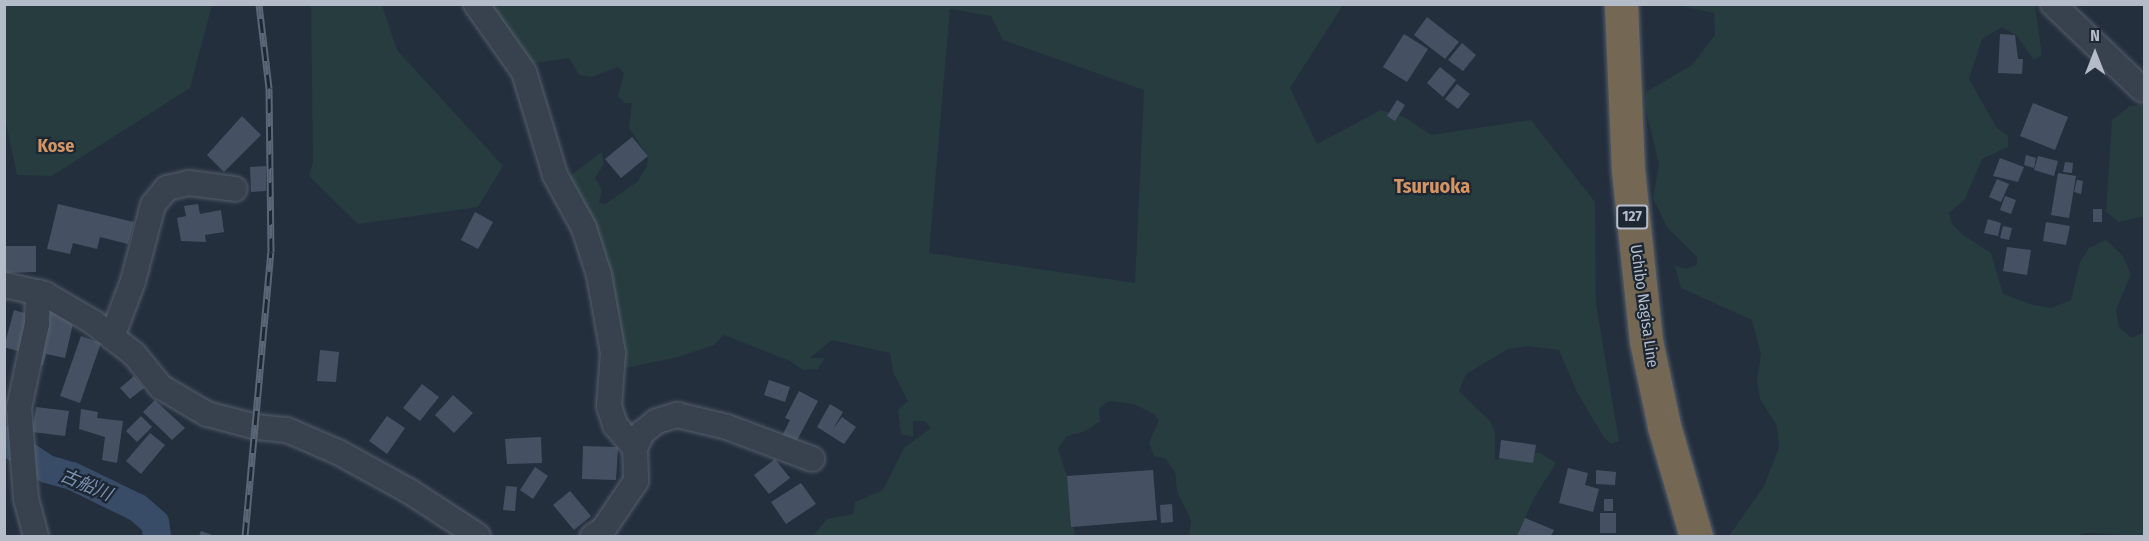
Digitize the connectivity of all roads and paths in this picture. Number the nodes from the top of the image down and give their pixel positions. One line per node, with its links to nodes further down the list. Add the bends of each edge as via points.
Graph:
1 (476, 4): 10 (street, via 524,72 555,175 584,228 599,275 613,353 609,406 615,425)
2 (1621, 4): 9 (highway, Uchibo Nagisa Line / 127, via 1636,255 1646,341)
3 (2052, 4): 4 (street)
4 (2143, 90)
5 (235, 189): 8 (street, via 189,183 167,188 153,205 134,281)
6 (4, 285): 7 (street)
7 (38, 292): 8 (street); 12 (street, via 37,323 20,408 21,460)
8 (112, 337): 13 (street, via 134,354 161,387 207,414 256,427 286,430 338,452 409,491)
9 (1664, 426): 15 (highway, Uchibo Nagisa Line / 127, via 1665,470); 16 (highway, Uchibo Nagisa Line / 127)
10 (635, 448): 11 (street, via 642,433 677,414 727,427); 14 (street, via 636,481 603,530)
11 (812, 459)
12 (36, 537)
13 (478, 537)
14 (593, 537)
15 (1678, 537)
16 (1696, 537)

